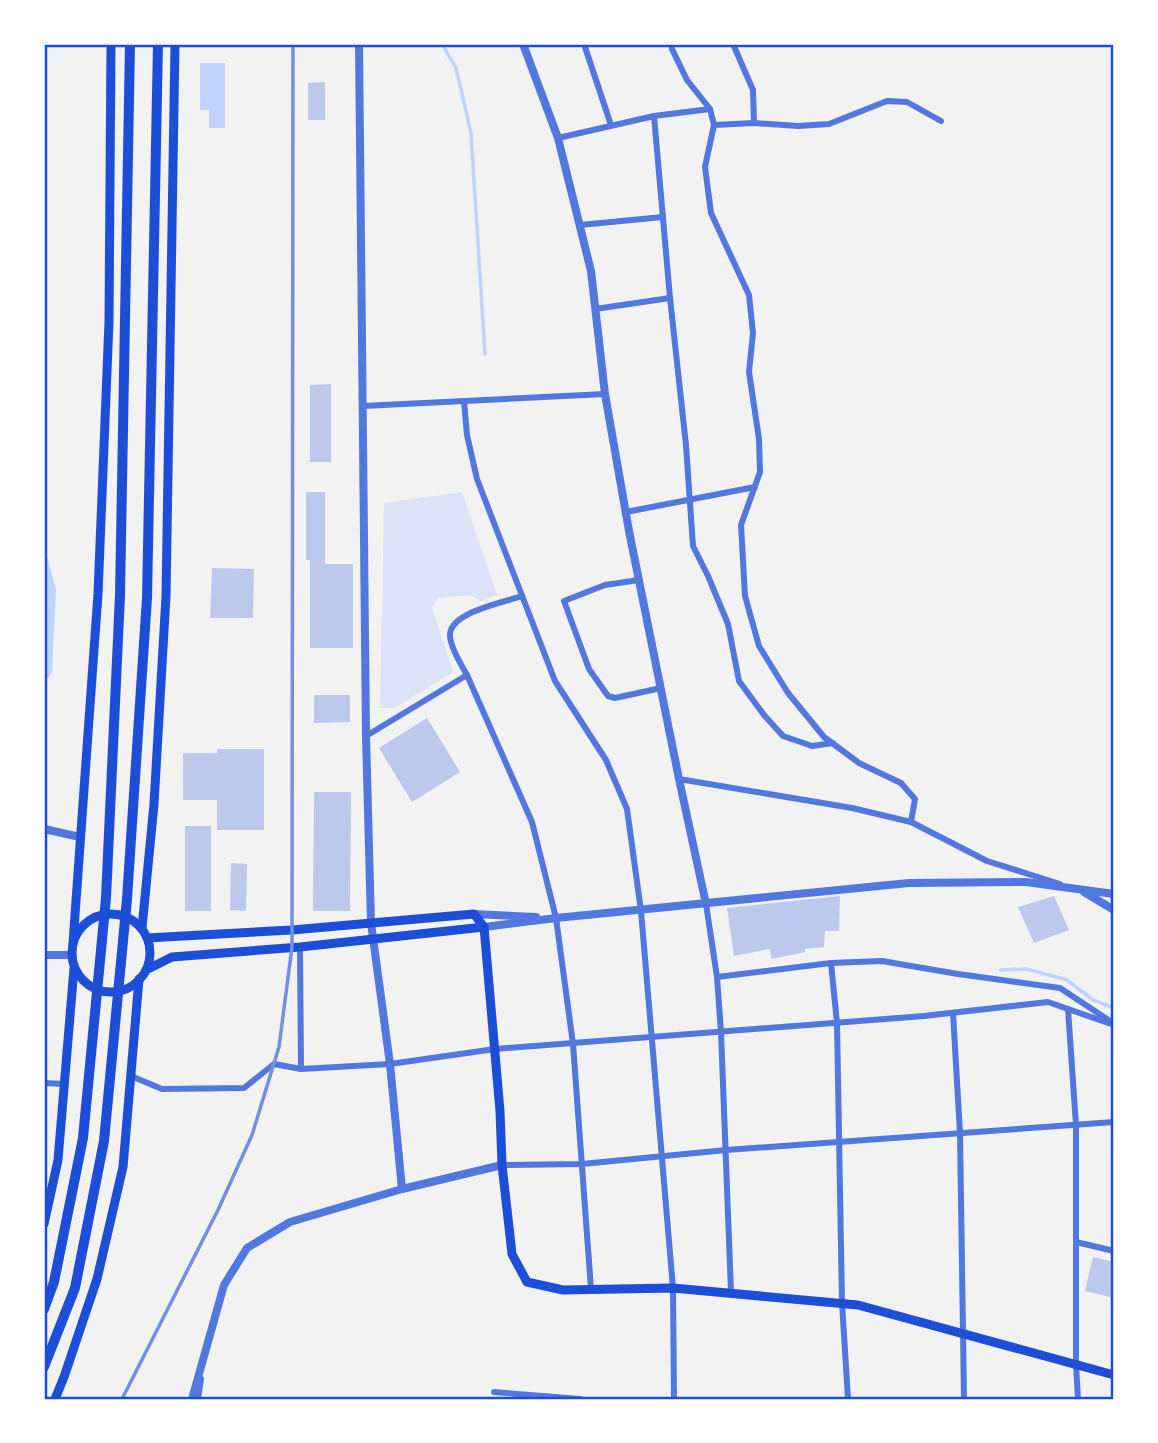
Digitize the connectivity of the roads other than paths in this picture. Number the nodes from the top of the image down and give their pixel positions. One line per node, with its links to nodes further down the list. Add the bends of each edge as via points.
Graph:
1 (111, 44): 36 (main road, via 107,363 98,594)
2 (130, 44): 87 (highway, via 120,595 106,898 83,1138 54,1282)
3 (159, 44): 90 (highway, via 147,598 127,899 104,1141 75,1288)
4 (175, 44): 46 (main road, via 166,596)
5 (359, 44): 23 (street)
6 (523, 44): 16 (street)
7 (584, 44): 14 (street)
8 (671, 44): 10 (street, via 687,80)
9 (733, 44): 13 (street, via 753,90)
10 (710, 109): 11 (street); 15 (street)
11 (654, 116): 14 (street); 17 (street)
12 (941, 121): 13 (street, via 907,102 887,101 829,124)
13 (754, 123): 15 (street)
14 (611, 125): 16 (street)
15 (714, 125): 24 (street, via 705,167 711,213 749,295 753,333 749,372 759,439 760,472)
16 (558, 138): 18 (street)
17 (663, 217): 18 (street); 19 (street)
18 (580, 225): 20 (street)
19 (670, 298): 20 (street); 25 (street)
20 (595, 309): 21 (street)
21 (605, 394): 22 (street); 26 (street)
22 (464, 401): 23 (street); 28 (street, via 477,479)
23 (363, 406): 31 (street)
24 (755, 487): 25 (street); 32 (street, via 741,525 745,596 759,646 788,692)
25 (690, 500): 26 (street); 32 (street, via 693,546 728,624 738,681 783,736 812,746)
26 (626, 512): 27 (street)
27 (639, 580): 30 (street); 30 (street, via 605,585 564,601 589,669 608,696)
28 (522, 596): 29 (street, via 464,615 453,624 450,635); 40 (street, via 555,681 606,760 627,809)
29 (467, 675): 31 (street); 43 (street, via 532,822)
30 (661, 688): 33 (street)
31 (366, 736): 44 (street)
32 (833, 743): 34 (street, via 859,763 901,783 915,799)
33 (679, 779): 34 (street); 39 (street)
34 (911, 822): 37 (street, via 987,861)
35 (44, 829): 36 (street)
36 (80, 837): 49 (main road)
37 (1082, 891): 38 (street); 39 (street, via 1026,882 909,883); 41 (street)
38 (1114, 894)
39 (706, 904): 40 (street); 56 (street)
40 (641, 911): 43 (street); 63 (street)
41 (1114, 911)
42 (474, 914): 43 (street); 44 (main road); 45 (main road)
43 (556, 918): 45 (street); 64 (street)
44 (371, 923): 47 (main road); 48 (street)
45 (484, 927): 48 (main road); 65 (main road)
46 (142, 928): 47 (main road); 49 (main road, via 133,920 109,913 86,922)
47 (147, 938): 55 (main road)
48 (374, 939): 50 (main road); 66 (street)
49 (73, 943): 52 (main road)
50 (300, 947): 55 (main road, via 172,957); 67 (street)
51 (44, 955): 52 (street)
52 (71, 955): 54 (main road)
53 (831, 963): 56 (street); 60 (street); 61 (street, via 882,961 1060,988)
54 (74, 968): 57 (main road, via 91,987 104,991 117,992); 70 (main road)
55 (146, 970): 57 (main road)
56 (717, 976): 62 (street)
57 (139, 979): 68 (main road)
58 (1068, 1009): 59 (street, via 1048,1002); 61 (street); 72 (street)
59 (953, 1013): 60 (street); 73 (street)
60 (837, 1023): 62 (street); 74 (street)
61 (1114, 1024)
62 (722, 1032): 63 (street); 75 (street)
63 (651, 1037): 64 (street); 76 (street)
64 (573, 1044): 65 (street); 77 (street)
65 (495, 1049): 66 (street); 78 (main road)
66 (390, 1064): 67 (street); 79 (street)
67 (301, 1069): 68 (street, via 274,1064 244,1088 162,1090)
68 (131, 1076): 94 (main road, via 123,1167 100,1266)
69 (44, 1083): 70 (street)
70 (65, 1084): 80 (main road, via 58,1160)
71 (1114, 1122): 72 (street)
72 (1076, 1125): 73 (street); 81 (street)
73 (960, 1133): 74 (street); 88 (street)
74 (839, 1143): 75 (street); 86 (street)
75 (726, 1150): 76 (street); 85 (street)
76 (662, 1156): 77 (street); 83 (street)
77 (582, 1164): 78 (street); 84 (street)
78 (502, 1165): 79 (street); 84 (main road, via 512,1254 527,1282 563,1290)
79 (402, 1189): 91 (street, via 290,1222 247,1248 225,1285)
80 (44, 1217)
81 (1076, 1242): 82 (street); 89 (street)
82 (1114, 1251)
83 (673, 1288): 84 (main road); 85 (main road); 98 (street)
84 (591, 1289)
85 (731, 1292): 86 (main road)
86 (842, 1303): 88 (main road); 99 (street)
87 (44, 1309)
88 (964, 1334): 89 (main road); 100 (street)
89 (1076, 1365): 92 (main road); 101 (street)
90 (44, 1367)
91 (202, 1370): 95 (street); 96 (street)
92 (1114, 1375)
93 (494, 1392): 97 (street)
94 (55, 1399)
95 (192, 1399)
96 (198, 1399)
97 (580, 1399)
98 (674, 1399)
99 (848, 1399)
100 (964, 1399)
101 (1078, 1399)

